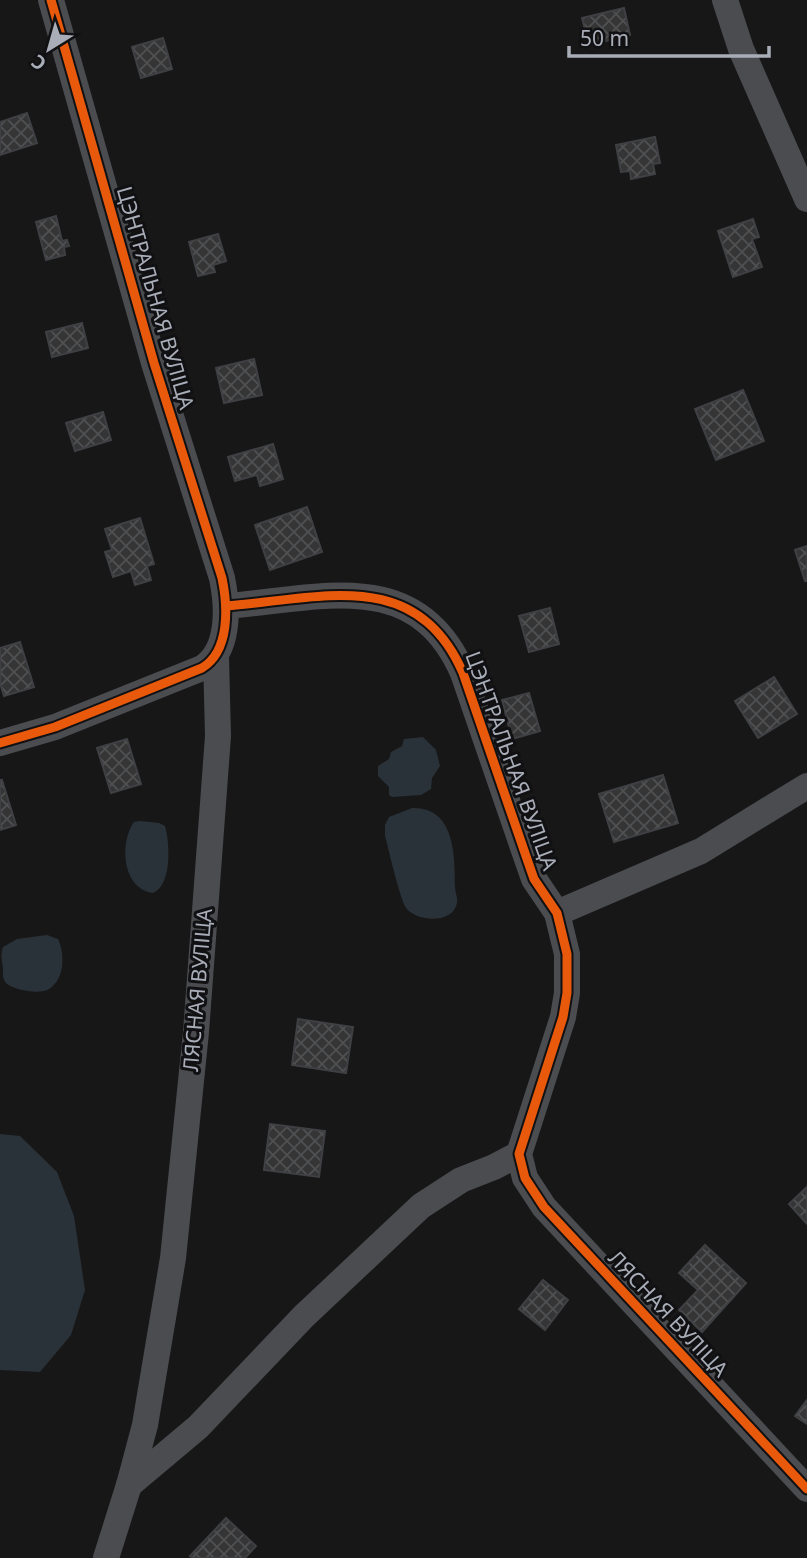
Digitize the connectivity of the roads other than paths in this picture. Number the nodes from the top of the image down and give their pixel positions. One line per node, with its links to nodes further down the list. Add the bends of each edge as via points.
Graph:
1 (51, 0): 4 (street, ЦЭНТРАЛЬНАЯ ВУЛІЦА, via 154,363 222,578)
2 (725, 0): 3 (street, via 741,49)
3 (807, 199)
4 (226, 606): 5 (street, ЦЭНТРАЛЬНАЯ ВУЛІЦА); 8 (street, ЦЭНТРАЛЬНАЯ ВУЛІЦА, via 362,594 401,606 435,628 463,673 531,869)
5 (216, 657): 6 (street, via 171,682); 10 (street, ЛЯСНАЯ ВУЛІЦА, via 218,736 196,1032 173,1258 145,1425)
6 (0, 743)
7 (807, 786): 8 (street, via 701,851)
8 (557, 913): 9 (street, ЦЭНТРАЛЬНАЯ ВУЛІЦА, via 567,954 567,993)
9 (519, 1154): 10 (street, via 461,1180 421,1206 304,1316 198,1427); 11 (street, ЛЯСНАЯ ВУЛІЦА, via 525,1178 544,1207)
10 (129, 1485): 12 (street, ЛЯСНАЯ ВУЛІЦА)
11 (807, 1489)
12 (106, 1558)

